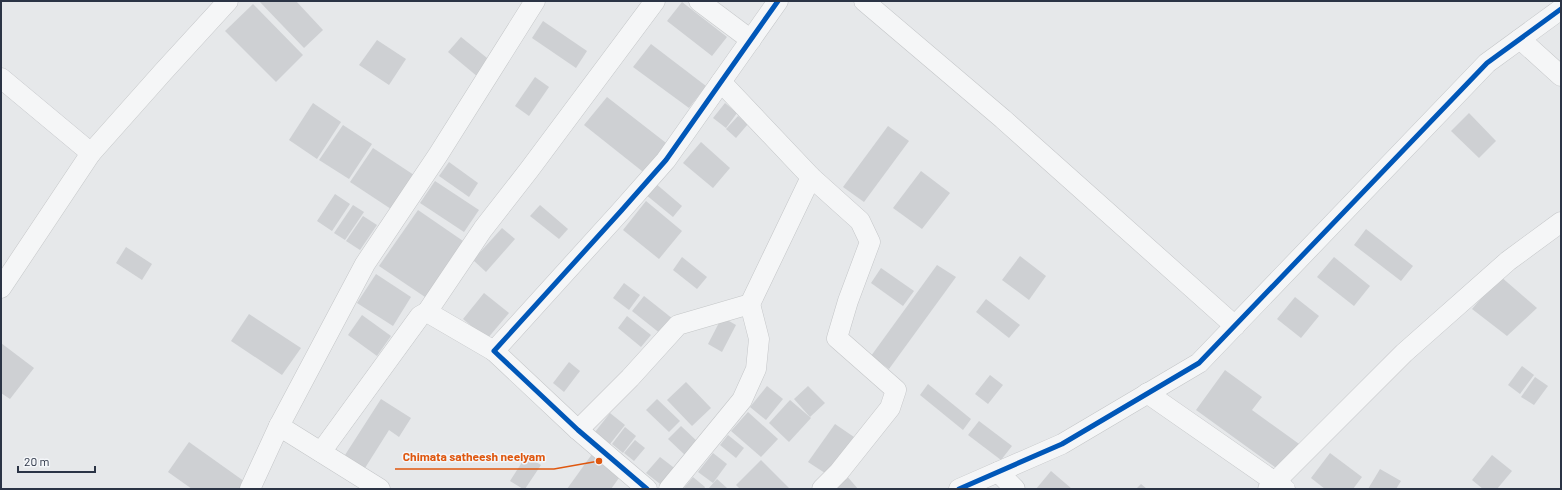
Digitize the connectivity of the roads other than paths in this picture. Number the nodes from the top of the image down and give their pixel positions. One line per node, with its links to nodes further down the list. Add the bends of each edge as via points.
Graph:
1 (228, 1): 13 (street)
2 (535, 1): 22 (street, via 438,155 365,264)
3 (655, 1): 18 (street, via 483,230)
4 (699, 1): 9 (street)
5 (778, 1): 9 (street)
6 (864, 1): 19 (street, via 1003,118)
7 (1561, 9): 8 (street)
8 (1520, 39): 10 (street); 19 (street, via 1487,63)
9 (751, 40): 12 (street)
10 (1561, 76)
11 (1, 78): 13 (street)
12 (721, 82): 14 (street); 20 (street, via 666,160)
13 (91, 153): 16 (street)
14 (811, 177): 17 (street); 31 (street, via 860,221 870,242 836,338 896,390 890,408 839,472)
15 (1561, 222): 26 (street, via 1508,261 1404,353)
16 (1, 288)
17 (750, 304): 23 (street, via 678,325); 30 (street, via 759,339 756,369 742,400)
18 (427, 312): 20 (street); 24 (street, via 420,316)
19 (1235, 326): 21 (street, via 1199,363)
20 (494, 351): 23 (street)
21 (1147, 393): 25 (street, via 1062,444); 26 (street)
22 (279, 426): 24 (street); 27 (street)
23 (578, 430): 29 (street)
24 (321, 452): 28 (street)
25 (998, 472): 32 (street); 33 (street)
26 (1277, 487)
27 (250, 489)
28 (380, 489)
29 (648, 489)
30 (669, 489)
31 (822, 489)
32 (959, 489)
33 (1015, 489)

